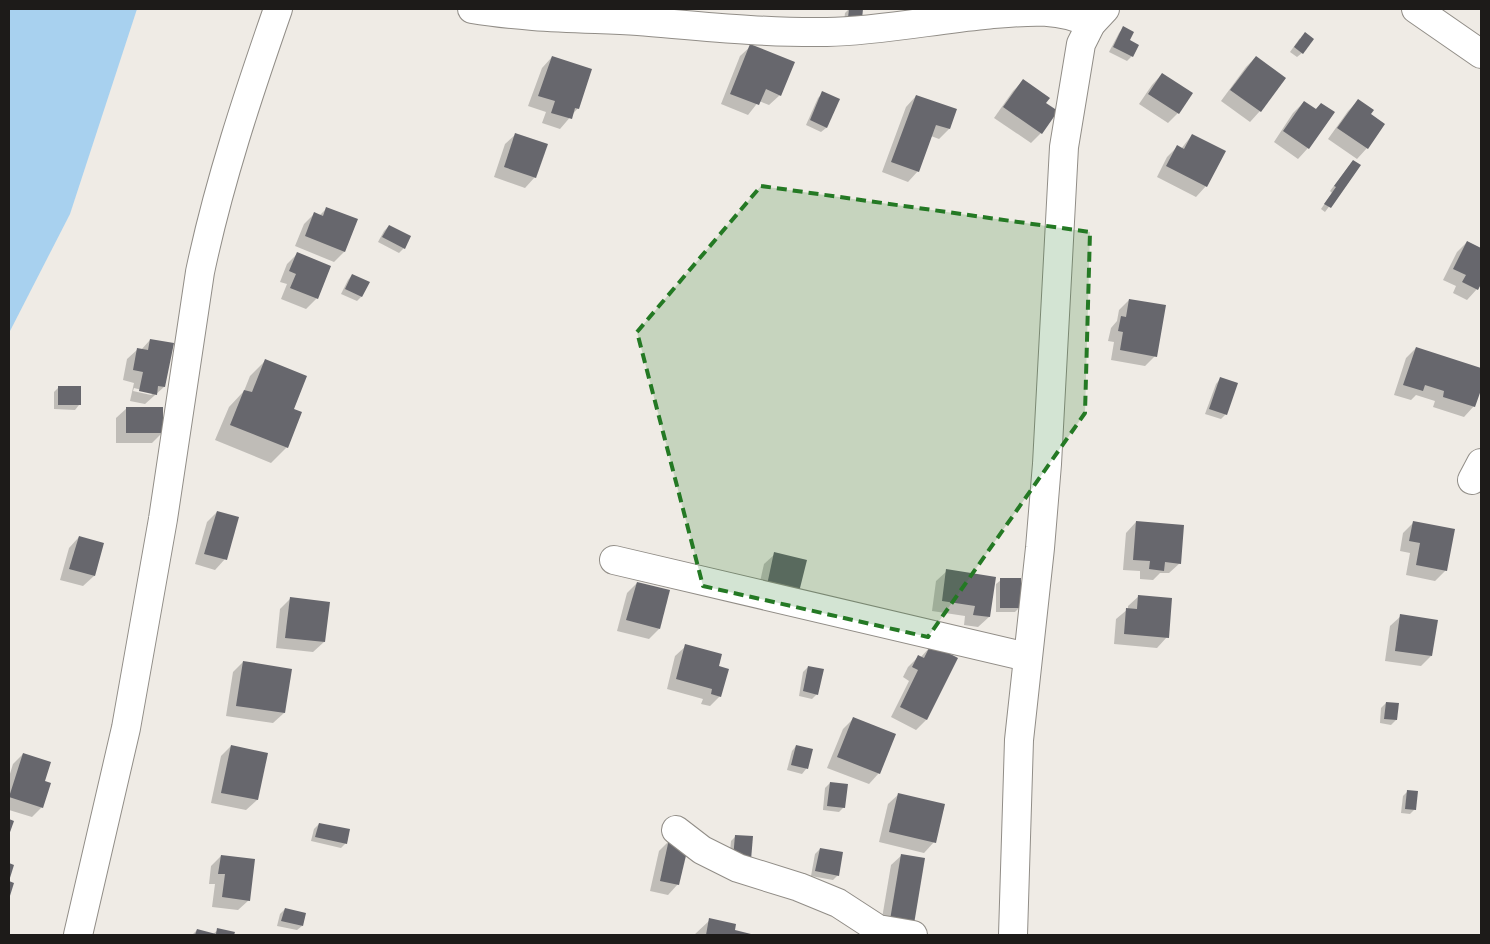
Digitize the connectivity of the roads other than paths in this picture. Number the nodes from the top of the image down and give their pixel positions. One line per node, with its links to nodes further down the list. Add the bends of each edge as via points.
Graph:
1 (278, 9): 9 (street, via 249,94 207,239 126,728)
2 (472, 9): 4 (street, via 801,32 848,32 1022,12 1058,12 1079,18)
3 (1416, 9): 5 (street)
4 (1098, 16): 7 (street, via 1078,57 1064,147 1046,473)
5 (1481, 54)
6 (614, 560): 7 (street)
7 (1027, 657): 11 (street, via 1019,740)
8 (676, 830): 10 (street, via 702,850 738,868 838,902 878,929)
9 (78, 935)
10 (912, 935)
11 (1013, 935)

